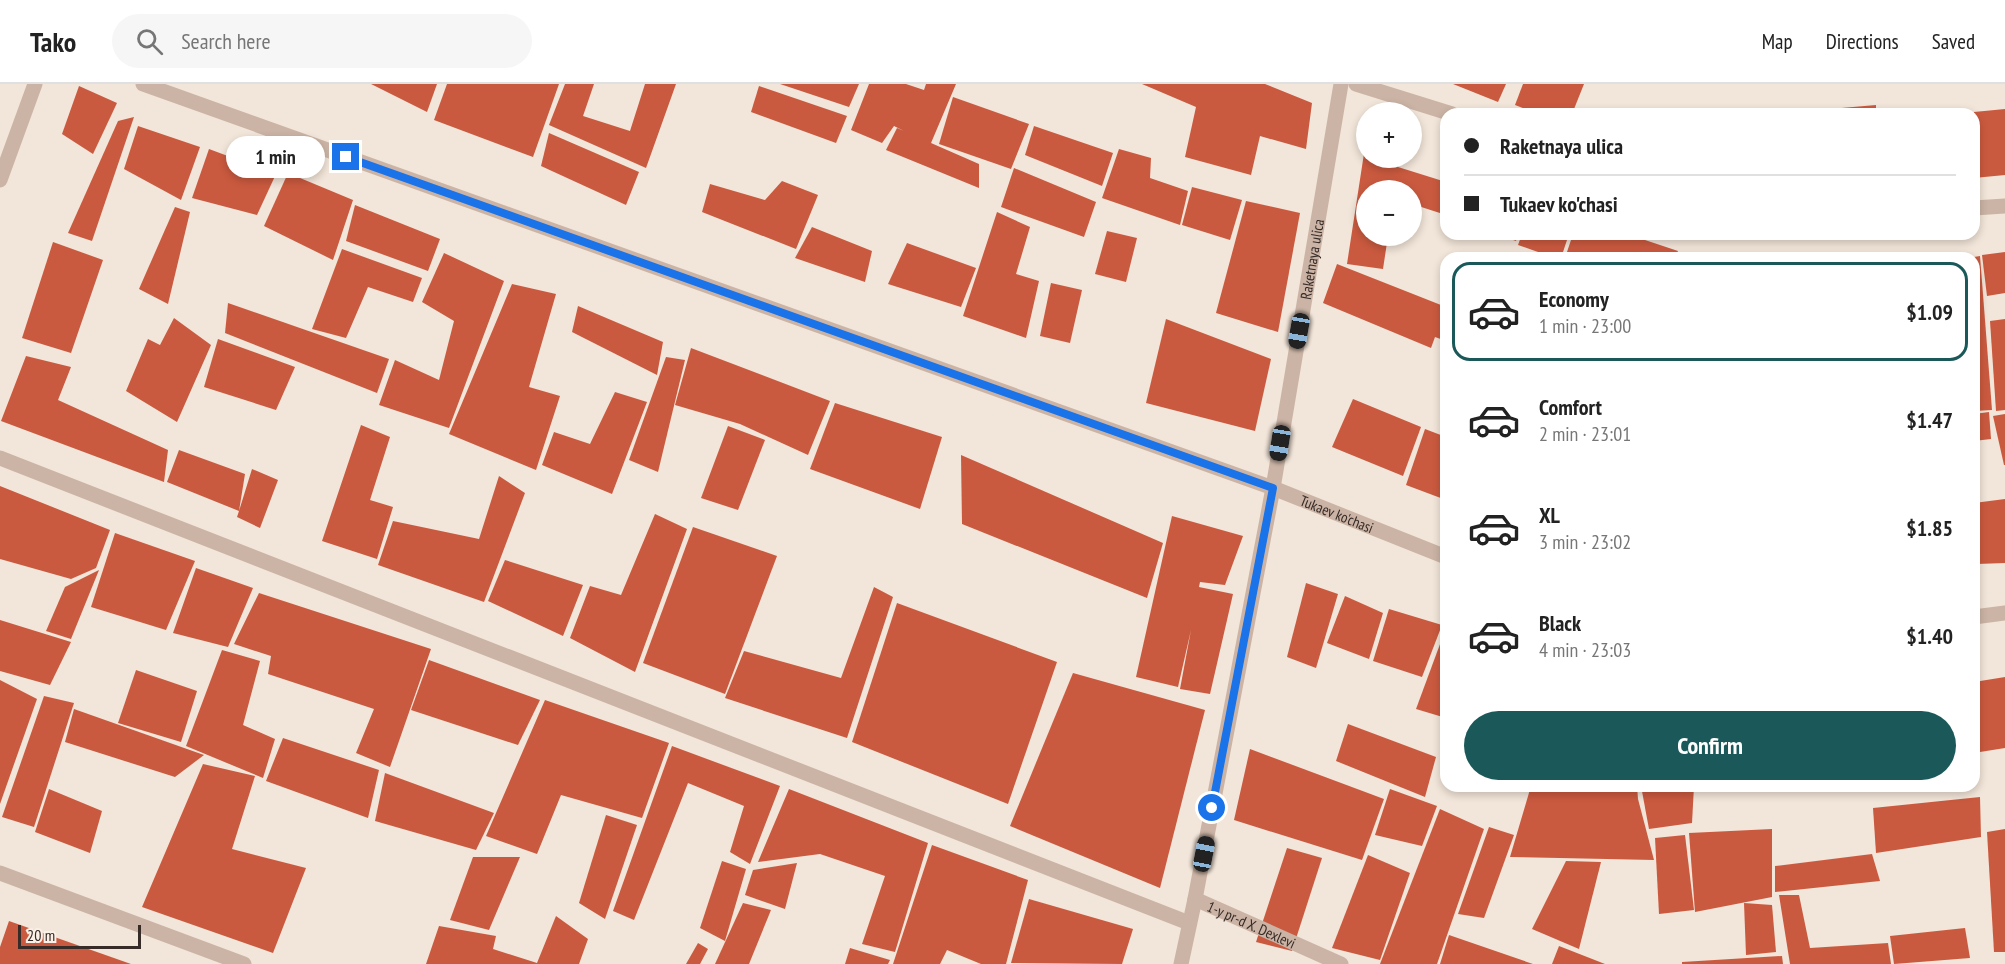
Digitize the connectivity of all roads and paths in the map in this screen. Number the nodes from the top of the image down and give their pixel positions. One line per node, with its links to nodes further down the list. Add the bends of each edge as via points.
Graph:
1 (35, 84): 6 (street)
2 (143, 84): 10 (street, Tukaev ko'chasi)
3 (1341, 84): 10 (street, Raketnaya ulica)
4 (1356, 84): 5 (street)
5 (1440, 110)
6 (0, 180)
7 (2005, 206): 8 (street)
8 (1980, 208)
9 (0, 458): 16 (street)
10 (1273, 488): 11 (street, Tukaev ko'chasi); 15 (street, Raketnaya ulica)
11 (1440, 555)
12 (2005, 614): 13 (street)
13 (1980, 616)
14 (0, 873): 17 (street)
15 (1195, 899): 16 (street, Raketnaya ulica); 19 (street, 1-y pr-d X. Dexlevi)
16 (1189, 922): 18 (street, Raketnaya ulica)
17 (244, 964)
18 (1181, 964)
19 (1341, 964)

